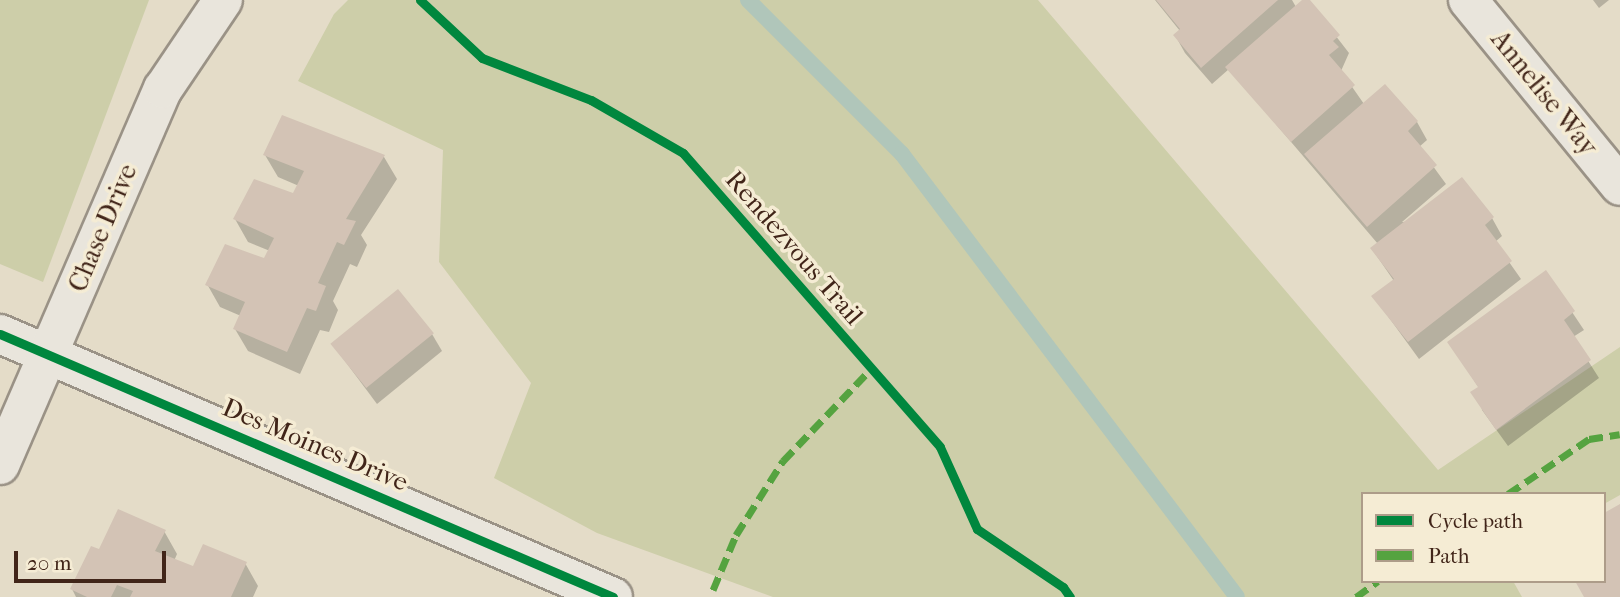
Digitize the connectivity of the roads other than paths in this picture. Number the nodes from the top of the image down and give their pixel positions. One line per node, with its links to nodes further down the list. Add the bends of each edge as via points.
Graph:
1 (223, 0): 5 (street, Chase Drive, via 163,89)
2 (1468, 0): 3 (street, Annelise Way)
3 (1620, 186)
4 (0, 334): 5 (street, Des Moines Drive)
5 (48, 353): 6 (street, Chase Drive); 7 (street, Des Moines Drive)
6 (0, 465)
7 (613, 597)

